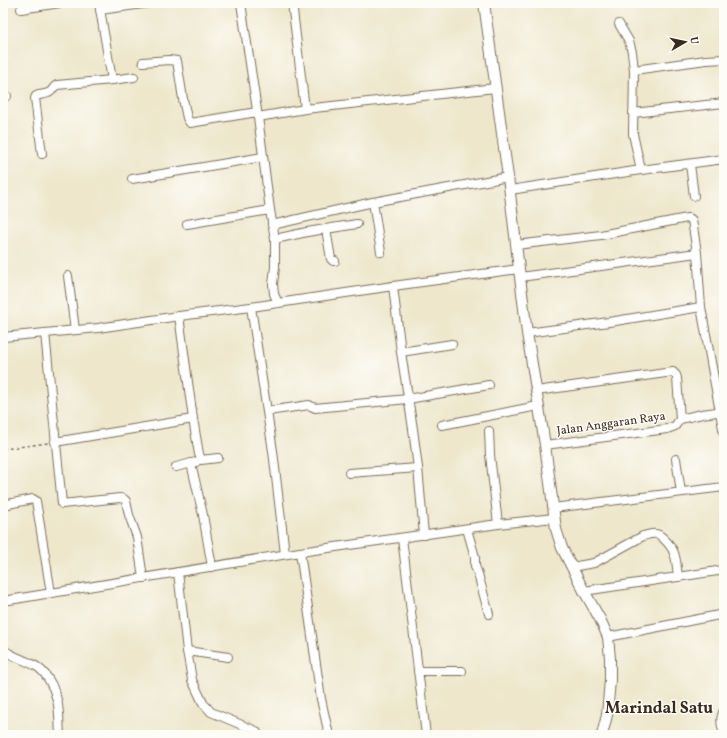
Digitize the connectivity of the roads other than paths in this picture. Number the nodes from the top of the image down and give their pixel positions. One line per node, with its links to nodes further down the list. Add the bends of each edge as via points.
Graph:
1 (60, 3): 7 (street)
2 (150, 3): 6 (street)
3 (241, 3): 18 (street)
4 (292, 3): 16 (street)
5 (484, 3): 14 (street)
6 (100, 7): 13 (street)
7 (21, 9)
8 (619, 24): 11 (street, via 629,41)
9 (724, 59): 11 (street)
10 (143, 62): 18 (street, via 177,61 190,123)
11 (634, 70): 17 (street)
12 (134, 77): 13 (street)
13 (112, 80): 19 (street, via 57,85 51,92 36,96)
14 (495, 88): 16 (street); 24 (street)
15 (724, 103): 17 (street)
16 (305, 109): 18 (street)
17 (633, 113): 23 (street, via 633,134)
18 (258, 114): 20 (street)
19 (42, 154)
20 (263, 157): 25 (street); 29 (street)
21 (724, 159): 22 (street)
22 (690, 164): 23 (street); 27 (street)
23 (641, 170): 26 (street)
24 (508, 177): 26 (street); 28 (street)
25 (132, 179)
26 (510, 190): 35 (street)
27 (694, 196)
28 (373, 202): 32 (street); 36 (street)
29 (270, 210): 30 (street); 32 (street)
30 (187, 224)
31 (357, 224): 33 (street)
32 (272, 225): 34 (street)
33 (326, 229): 34 (street); 38 (street, via 331,259)
34 (275, 239): 42 (street, via 273,284)
35 (516, 245): 37 (street, via 601,235 689,218 692,220); 39 (street)
36 (381, 252)
37 (697, 253): 39 (street); 44 (street)
38 (335, 261)
39 (519, 273): 41 (street); 48 (street)
40 (68, 276): 46 (street)
41 (393, 286): 42 (street); 51 (street)
42 (278, 303): 43 (street)
43 (252, 307): 45 (street); 56 (street)
44 (701, 307): 48 (street); 57 (street)
45 (179, 316): 46 (street); 58 (street)
46 (75, 330): 47 (street)
47 (45, 333): 49 (street); 63 (street)
48 (527, 333): 53 (street)
49 (3, 337)
50 (452, 344): 51 (street)
51 (401, 352): 54 (street)
52 (489, 385): 54 (street)
53 (536, 391): 55 (street); 59 (street, via 673,372 677,378)
54 (408, 399): 56 (street, via 315,408 309,405); 70 (street)
55 (538, 406): 60 (street); 64 (street)
56 (268, 411): 81 (street)
57 (722, 412): 59 (street, Jalan Anggaran Raya); 62 (street)
58 (193, 419): 63 (street); 67 (street)
59 (680, 419): 64 (street, Jalan Anggaran Raya, via 675,426 667,429)
60 (442, 425)
61 (489, 431): 76 (street)
62 (724, 434)
63 (56, 442): 87 (street, via 62,504 124,499 137,537)
64 (545, 445): 75 (street)
65 (218, 458): 67 (street)
66 (676, 459): 73 (street)
67 (201, 460): 68 (street)
68 (191, 463): 69 (street); 82 (street)
69 (176, 467)
70 (418, 468): 71 (street); 78 (street)
71 (349, 473)
72 (724, 487): 73 (street)
73 (681, 492): 75 (street)
74 (3, 505): 89 (street, via 33,499 36,501)
75 (554, 513): 76 (street); 83 (street, via 556,529)
76 (498, 524): 77 (street)
77 (467, 529): 78 (street); 91 (street, via 475,557 475,569)
78 (424, 535): 79 (street)
79 (402, 538): 80 (street); 97 (street)
80 (300, 552): 81 (street); 102 (street, via 321,699)
81 (285, 554): 82 (street)
82 (212, 567): 85 (street)
83 (571, 567): 86 (street, via 594,563 643,536 657,534 673,549); 88 (street)
84 (724, 570): 86 (street)
85 (178, 572): 87 (street); 95 (street)
86 (678, 577): 88 (street)
87 (143, 578): 89 (street)
88 (584, 591): 93 (street)
89 (51, 593): 90 (street)
90 (3, 601)
91 (489, 614)
92 (724, 614): 93 (street)
93 (608, 636): 104 (street, via 610,680 607,715)
94 (3, 649): 100 (street, via 46,674 57,700)
95 (187, 651): 96 (street); 101 (street, via 192,680 203,703 211,712 249,728)
96 (228, 657)
97 (418, 671): 98 (street); 103 (street)
98 (462, 671)
99 (724, 711): 105 (street, via 721,721)
100 (60, 735)
101 (258, 735)
102 (329, 735)
103 (426, 735)
104 (602, 735)
105 (724, 735)

